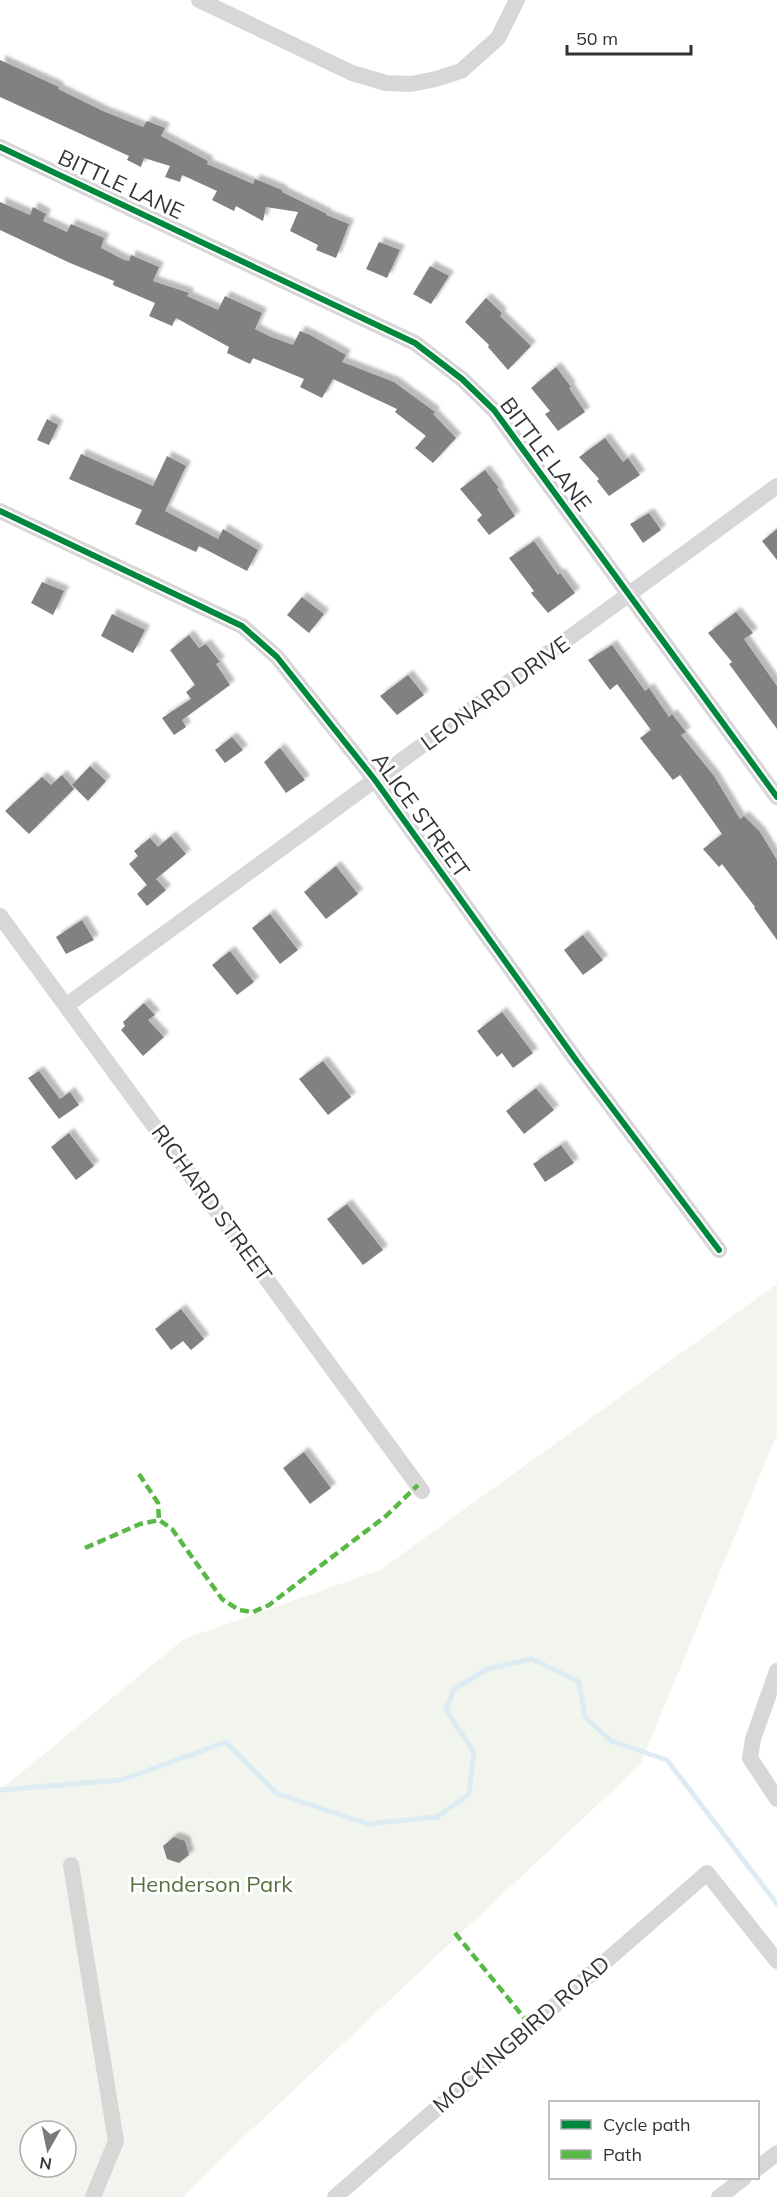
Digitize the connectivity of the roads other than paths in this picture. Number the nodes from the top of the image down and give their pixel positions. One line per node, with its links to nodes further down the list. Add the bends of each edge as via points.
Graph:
1 (199, 0): 2 (street, via 352,73 411,84 461,71 498,38)
2 (517, 0)
3 (0, 147): 6 (street, BITTLE LANE, via 415,343 494,410)
4 (777, 486): 6 (street, LEONARD DRIVE)
5 (0, 511): 7 (street, ALICE STREET, via 242,626 277,657)
6 (628, 595): 7 (street, LEONARD DRIVE); 8 (street, BITTLE LANE)
7 (375, 780): 10 (street, LEONARD DRIVE); 11 (street, ALICE STREET, via 576,1060)
8 (777, 796)
9 (0, 916): 10 (street, RICHARD STREET)
10 (67, 1005): 12 (street, RICHARD STREET)
11 (719, 1250)
12 (422, 1491)
13 (777, 1671): 14 (street, via 750,1758)
14 (777, 1799)
15 (71, 1865): 20 (street, via 116,2140)
16 (777, 1961): 21 (street, MOCKINGBIRD ROAD, via 707,1873)
17 (777, 2153): 18 (street)
18 (759, 2167)
19 (743, 2179): 22 (street)
20 (93, 2197)
21 (335, 2197)
22 (718, 2197)

